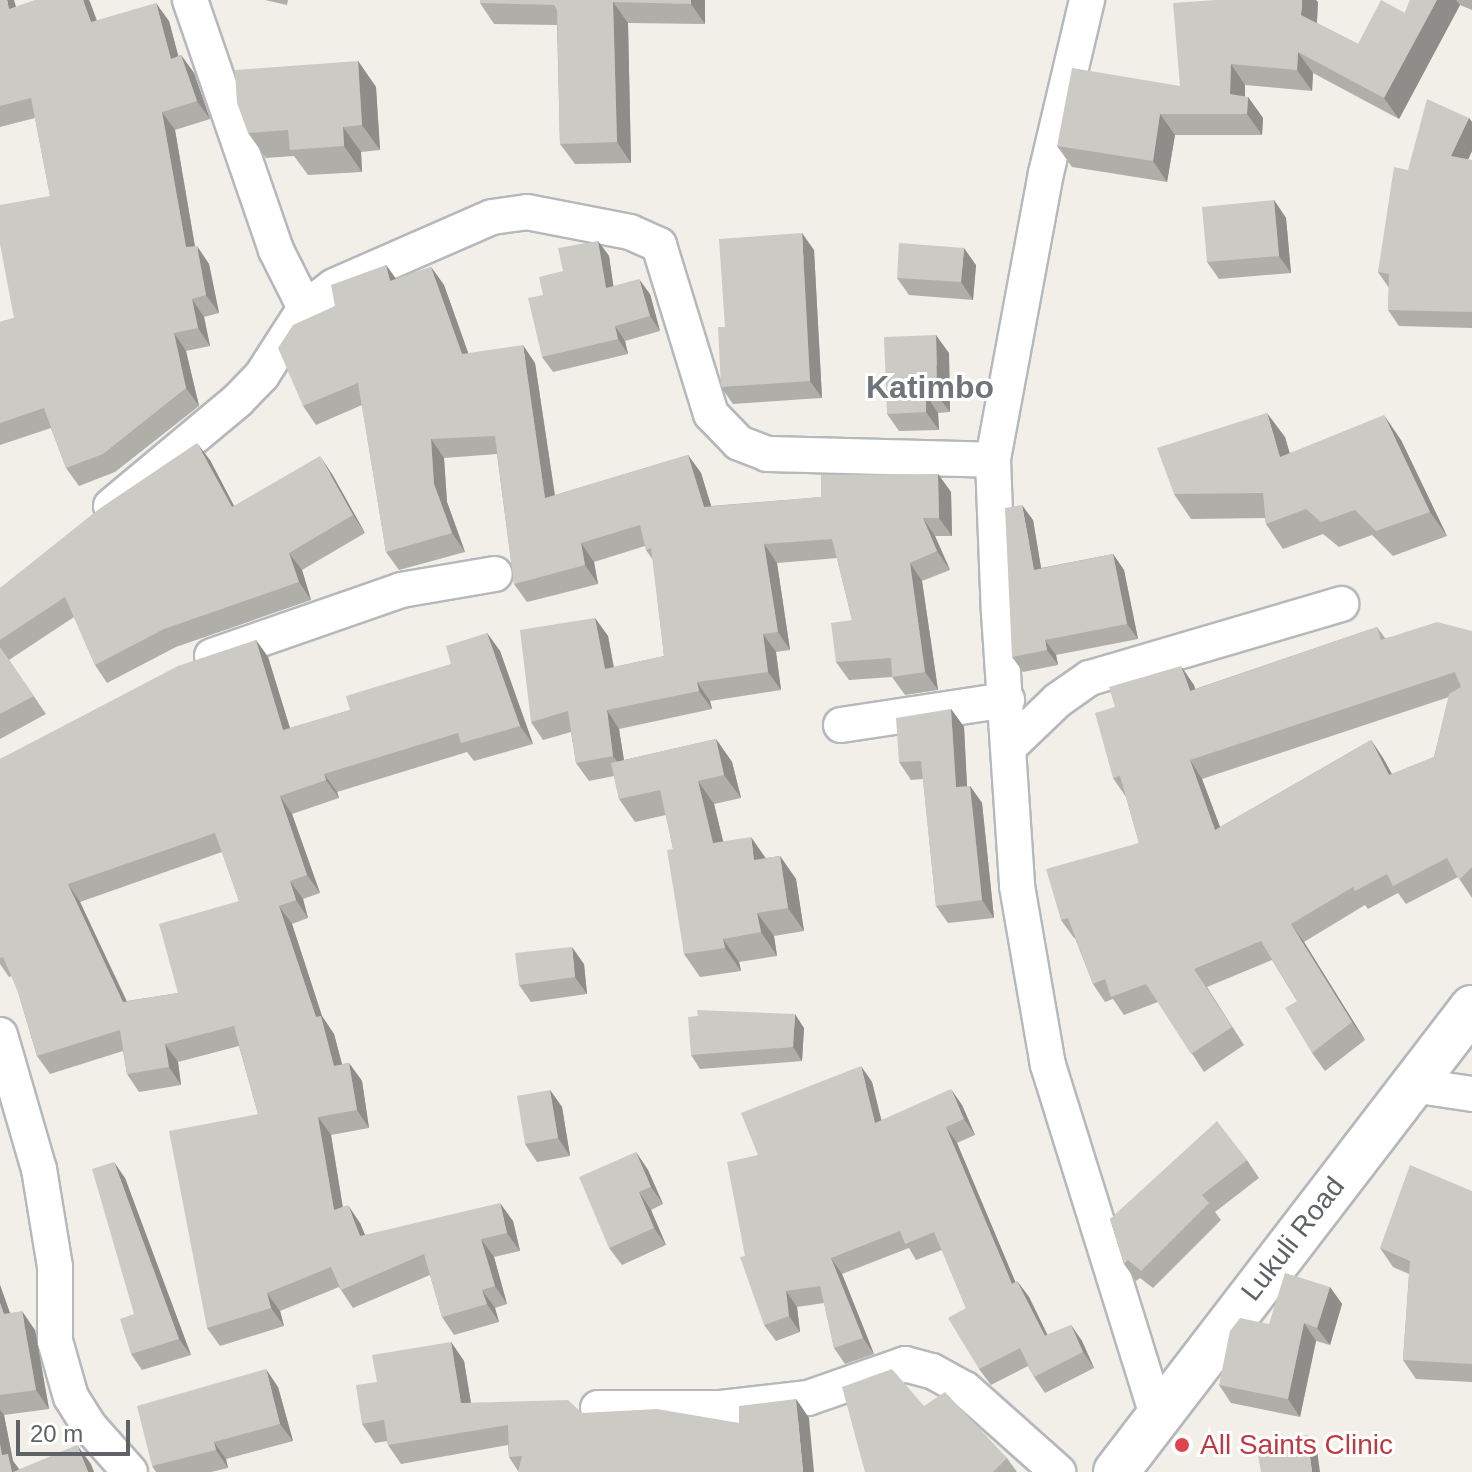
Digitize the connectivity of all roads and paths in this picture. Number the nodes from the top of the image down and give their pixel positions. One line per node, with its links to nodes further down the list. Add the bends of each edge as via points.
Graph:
1 (190, 0): 3 (street, via 276,250)
2 (1087, 0): 4 (street, via 1046,173)
3 (305, 308): 4 (street, via 334,286 492,217 527,212 616,229 659,245 711,414 739,443 767,454); 5 (street, via 262,375 238,400)
4 (993, 460): 9 (street)
5 (84, 527)
6 (495, 574): 8 (street, via 401,590)
7 (1341, 604): 11 (street, via 1090,678)
8 (183, 666)
9 (1007, 700): 10 (street); 11 (street)
10 (841, 725)
11 (1011, 745): 17 (street, via 1017,886 1048,1065)
12 (1472, 1008): 14 (street, Lukuli Road)
13 (0, 1035): 18 (street, via 39,1169 55,1267 55,1341 71,1397)
14 (1412, 1085): 15 (street); 17 (street, Lukuli Road)
15 (1472, 1094)
16 (598, 1408): 19 (street, via 721,1408 808,1398 905,1364 965,1389)
17 (1157, 1415): 20 (street, Lukuli Road)
18 (130, 1472)
19 (1058, 1472)
20 (1116, 1472)

